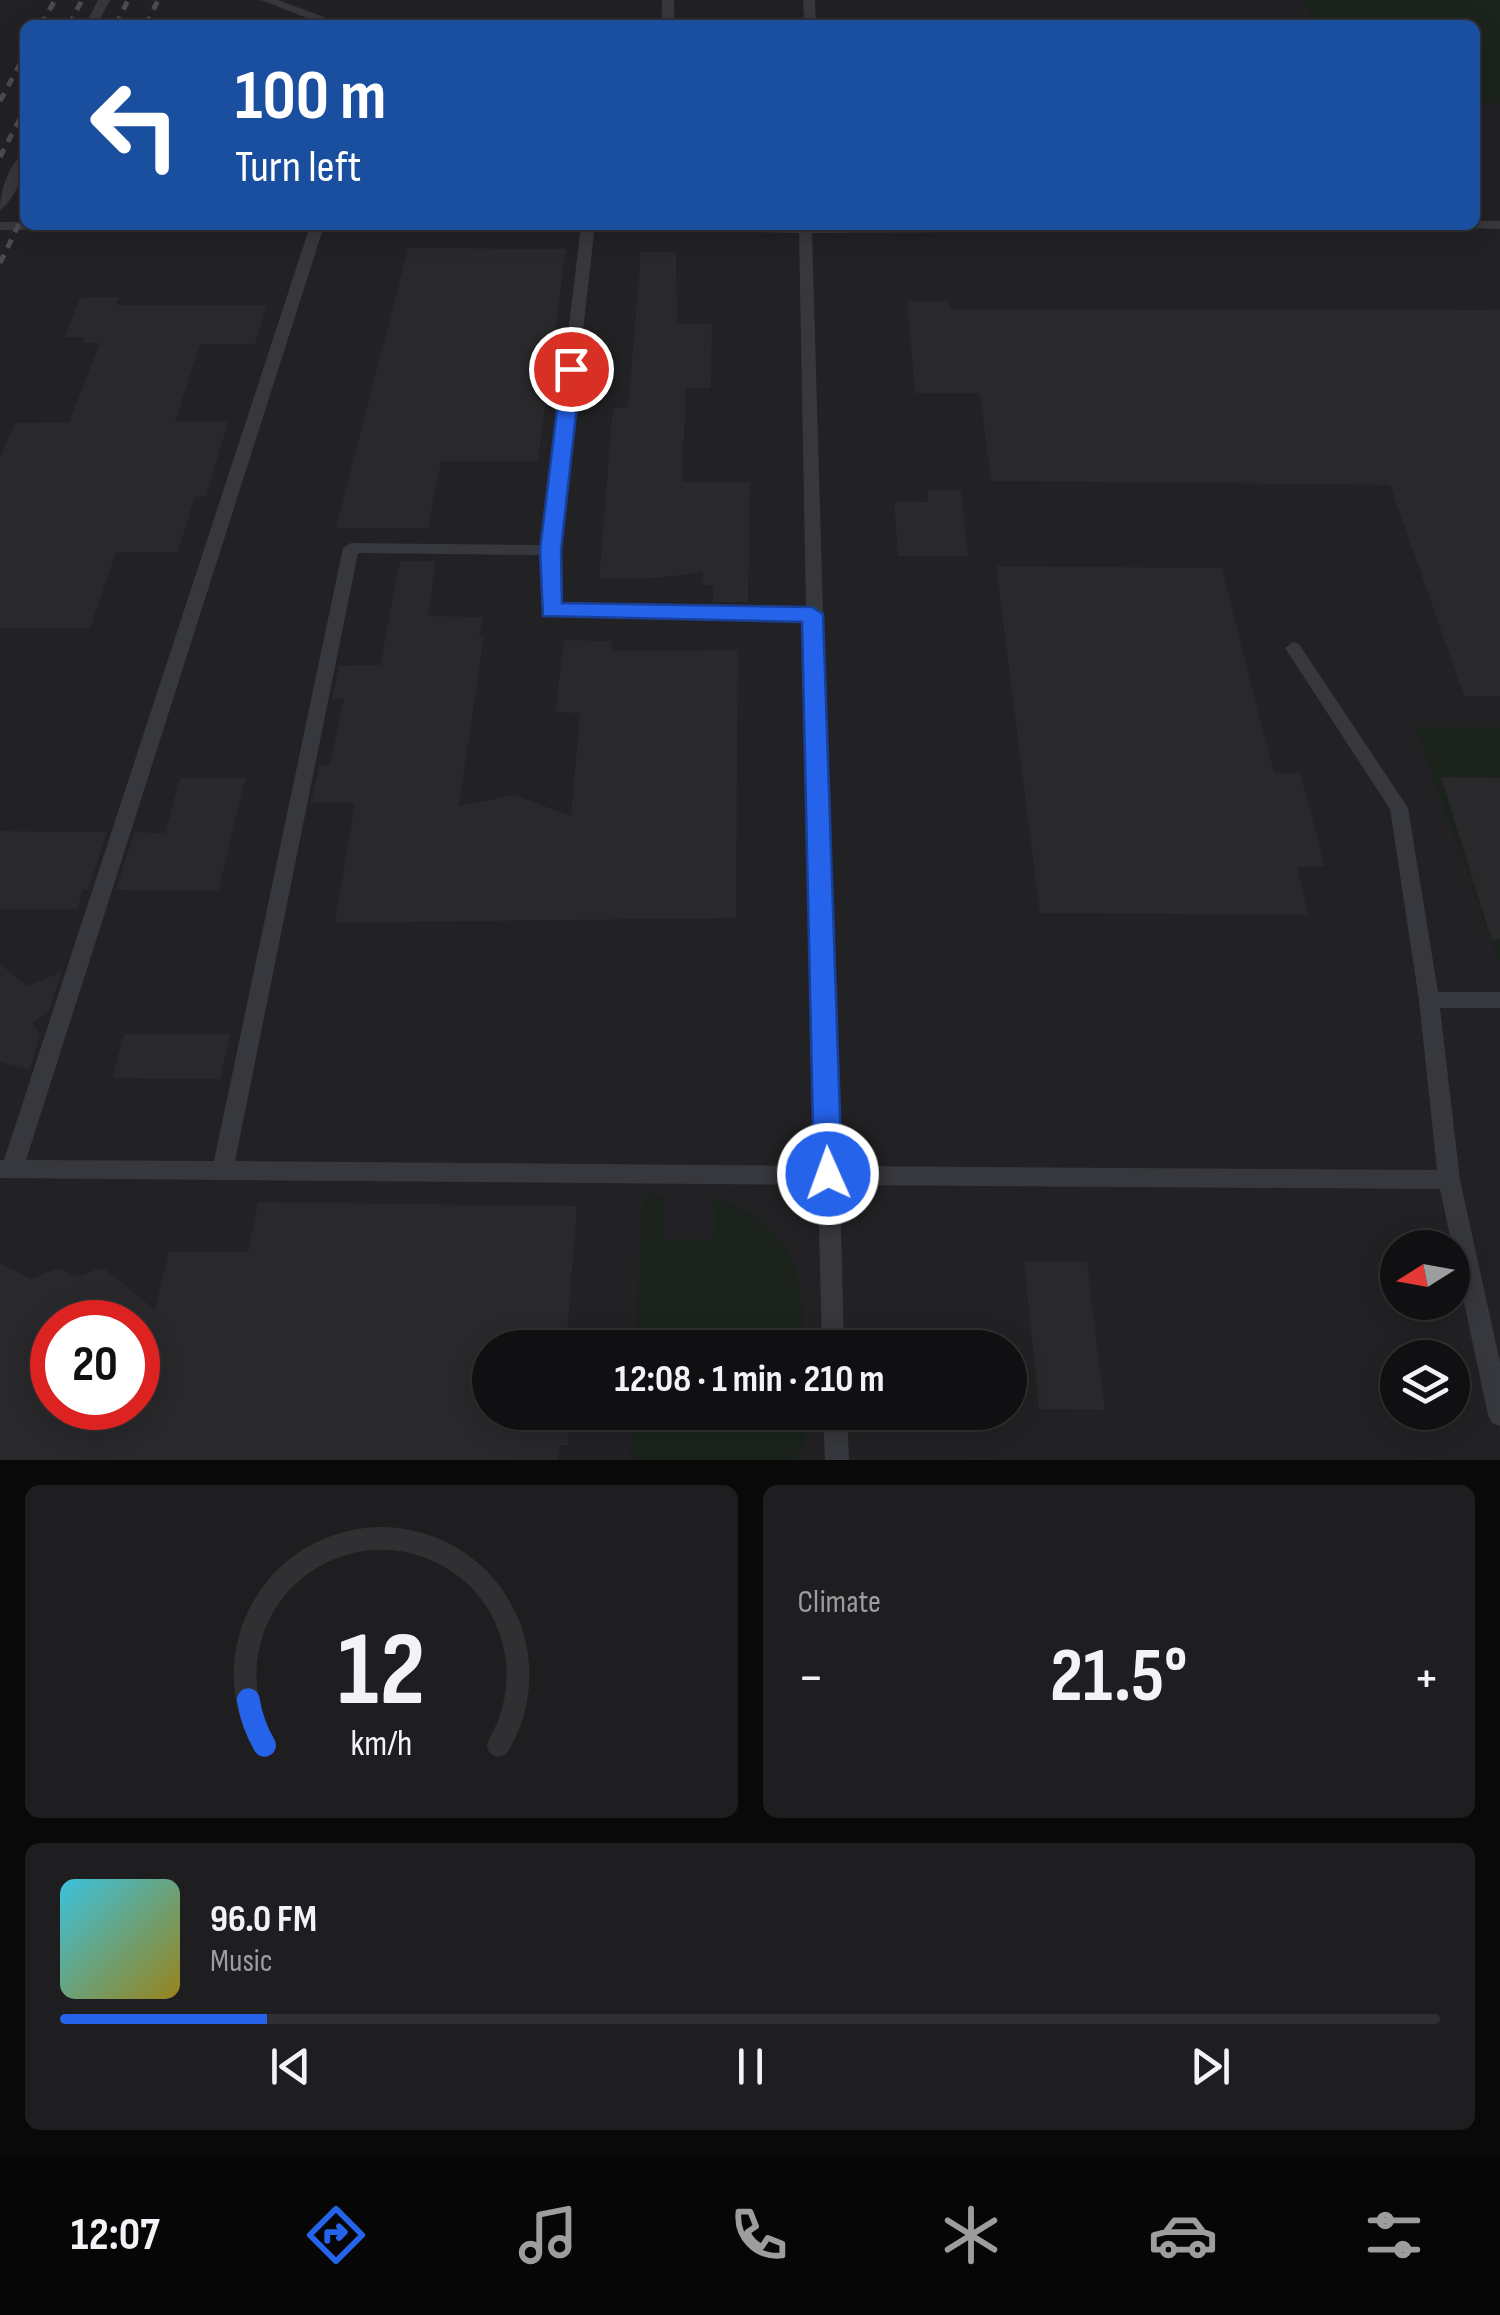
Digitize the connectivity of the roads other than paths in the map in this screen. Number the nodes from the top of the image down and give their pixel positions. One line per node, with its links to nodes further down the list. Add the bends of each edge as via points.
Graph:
1 (266, 0): 2 (lane)
2 (322, 20)
3 (20, 166): 4 (lane)
4 (0, 206)
5 (316, 230): 13 (lane)
6 (587, 230): 8 (lane)
7 (805, 230): 9 (lane)
8 (550, 550): 9 (lane, via 551,610); 14 (lane, via 351,548)
9 (812, 614): 15 (lane)
10 (1293, 648): 11 (lane, via 1399,808)
11 (1429, 1000): 12 (lane); 16 (lane)
12 (1500, 1000)
13 (6, 1169): 14 (lane)
14 (224, 1169): 15 (lane)
15 (828, 1174): 16 (lane); 17 (lane)
16 (1449, 1180): 18 (lane)
17 (832, 1330)
18 (1500, 1415)
19 (836, 1430): 20 (lane)
20 (837, 1460)

